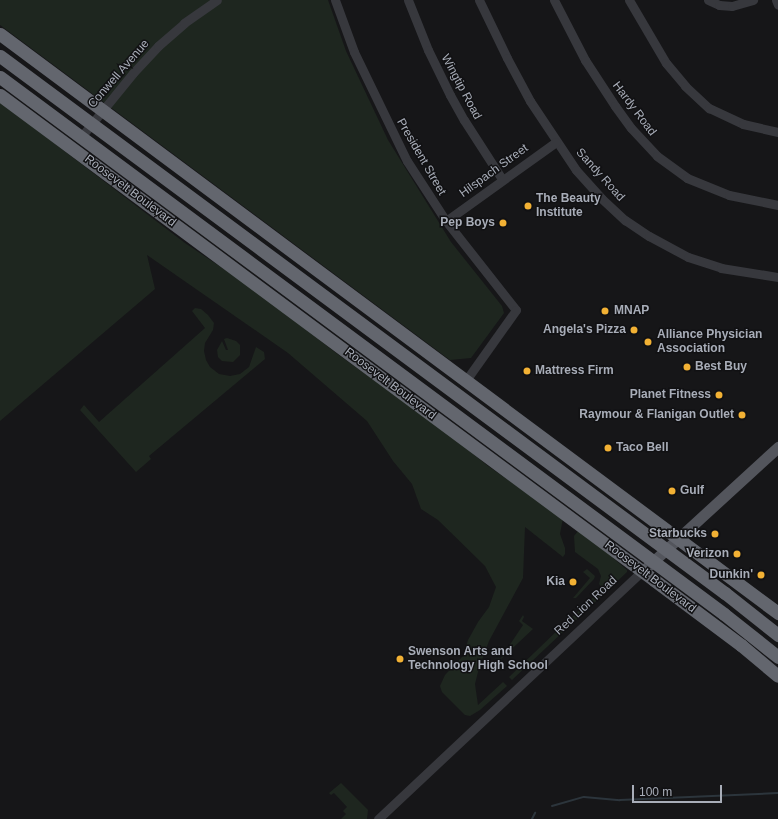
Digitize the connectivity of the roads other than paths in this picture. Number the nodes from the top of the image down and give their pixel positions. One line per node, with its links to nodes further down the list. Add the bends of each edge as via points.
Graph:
1 (216, 0): 15 (street, Conwell Avenue, via 158,46)
2 (336, 0): 23 (street, President Street, via 354,52 378,106 407,161)
3 (408, 0): 21 (street, Wingtip Road, via 450,95)
4 (479, 0): 19 (street, Sandy Road, via 530,101)
5 (554, 0): 22 (street, Hardy Road, via 585,60 615,106 657,156 686,178 729,195)
6 (629, 0): 17 (street, via 666,63 685,86 709,108 743,124)
7 (708, 0): 8 (street, via 719,5 732,6)
8 (753, 0)
9 (776, 0): 10 (street)
10 (778, 4)
11 (0, 34): 15 (highway)
12 (0, 56): 16 (highway)
13 (0, 77): 18 (highway, Roosevelt Boulevard)
14 (0, 95): 26 (highway, Roosevelt Boulevard)
15 (103, 111): 16 (street, Conwell Avenue); 20 (highway)
16 (92, 124): 18 (street, Conwell Avenue); 24 (highway)
17 (778, 132)
18 (81, 137): 27 (highway, Roosevelt Boulevard)
19 (556, 142): 21 (street, Hilspach Street); 25 (street, Sandy Road, via 601,198 649,236 688,257 721,268)
20 (185, 172): 24 (highway); 28 (highway)
21 (502, 180): 23 (street, Hilspach Street)
22 (778, 205)
23 (446, 221): 28 (street, President Street, via 516,310)
24 (237, 232): 33 (highway)
25 (778, 277)
26 (266, 292): 27 (highway); 31 (highway, Roosevelt Boulevard)
27 (321, 315): 29 (highway, Roosevelt Boulevard)
28 (466, 380): 32 (highway)
29 (468, 424): 31 (highway); 34 (highway, Roosevelt Boulevard)
30 (778, 447): 32 (main road, Red Lion Road)
31 (510, 473): 35 (highway, Roosevelt Boulevard)
32 (680, 538): 33 (main road, Red Lion Road); 36 (highway)
33 (667, 550): 34 (main road, Red Lion Road); 37 (highway)
34 (654, 562): 35 (main road, Red Lion Road); 38 (highway, Roosevelt Boulevard)
35 (642, 571): 39 (highway, Roosevelt Boulevard); 42 (street, Red Lion Road)
36 (778, 613)
37 (778, 635)
38 (778, 657)
39 (766, 666): 40 (highway); 41 (highway, Roosevelt Boulevard)
40 (778, 673)
41 (778, 676)
42 (378, 819)

